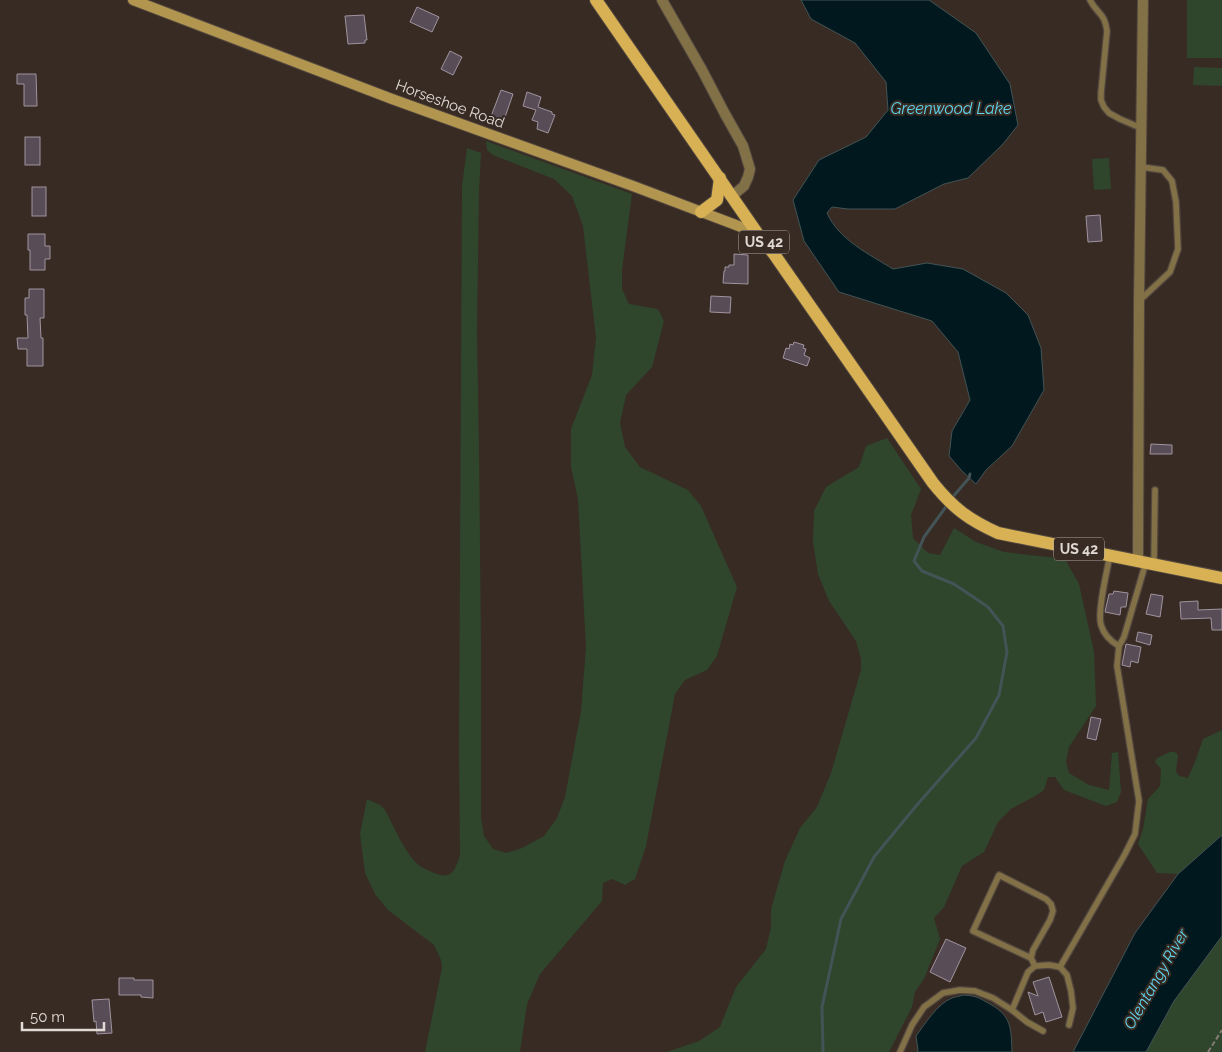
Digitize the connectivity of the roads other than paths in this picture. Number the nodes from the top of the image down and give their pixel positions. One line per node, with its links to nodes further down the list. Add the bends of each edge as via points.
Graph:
1 (133, 0): 10 (street, Horseshoe Road)
2 (596, 0): 8 (main road, US 42)
3 (662, 0): 9 (street, via 744,146 750,169 744,186)
4 (1090, 0): 6 (lane, via 1104,18 1107,31 1101,93 1104,106 1109,113)
5 (1143, 0): 6 (street)
6 (1141, 128): 7 (street)
7 (1141, 167): 12 (street); 12 (lane, via 1163,170 1172,181 1178,249 1170,272)
8 (720, 178): 9 (main road, US 42); 10 (main road, via 717,200)
9 (732, 196): 11 (main road, US 42)
10 (701, 212): 11 (street, Horseshoe Road)
11 (757, 233): 14 (main road, US 42, via 933,483 952,505 968,518 998,533)
12 (1139, 301): 15 (street)
13 (1155, 490): 15 (lane)
14 (1110, 555): 15 (main road, US 42); 17 (lane, via 1100,614 1101,626 1110,641)
15 (1146, 562): 16 (main road, US 42); 17 (lane, via 1124,637)
16 (1222, 578)
17 (1118, 646): 20 (lane, via 1117,666 1139,801 1135,834)
18 (1031, 958): 18 (lane, via 973,931 999,875 1051,904 1050,920); 19 (lane)
19 (1035, 966): 20 (lane); 21 (lane, via 1028,972)
20 (1060, 967): 22 (lane, via 1067,975 1071,991 1073,1008)
21 (1012, 1010): 23 (lane); 24 (lane, via 975,991 943,993 924,1007 912,1024)
22 (1069, 1025)
23 (1043, 1031)
24 (900, 1052)

